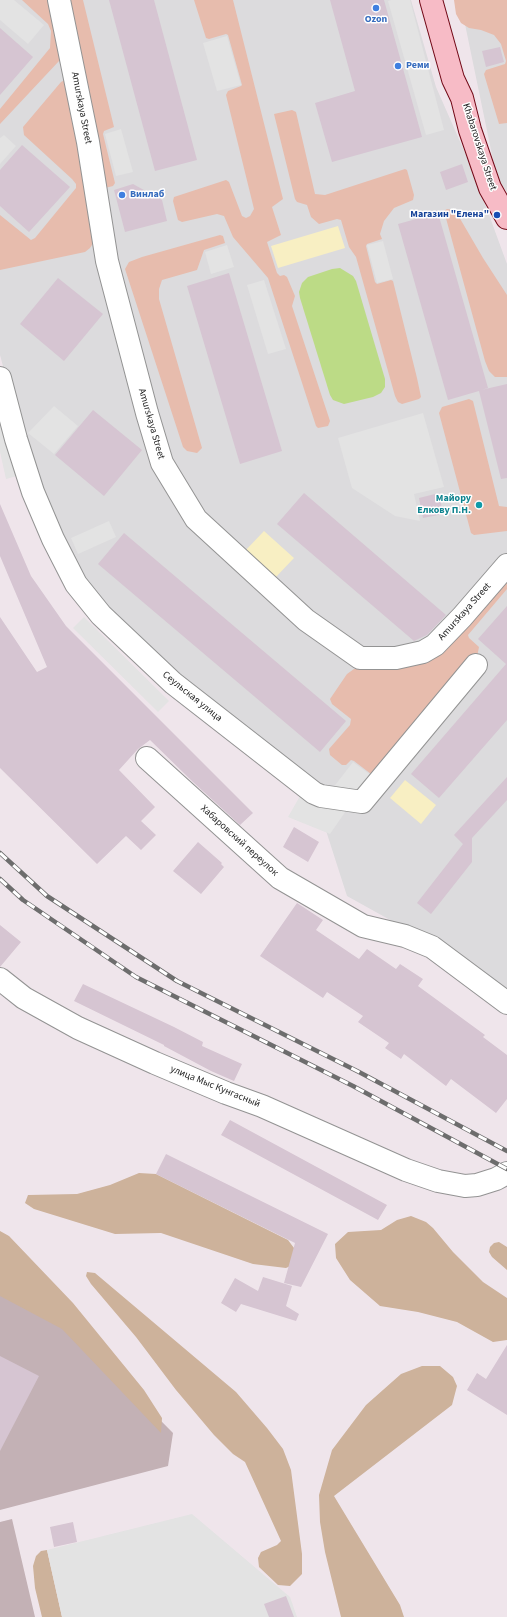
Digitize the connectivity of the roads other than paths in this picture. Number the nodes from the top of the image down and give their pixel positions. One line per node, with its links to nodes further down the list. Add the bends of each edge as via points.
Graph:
1 (59, 0): 7 (street, Amurskaya Street, via 88,142 107,261 147,413 162,463 196,519 306,620 360,658 396,658 423,652 435,645 462,618)
2 (431, 0): 4 (main road, Khabarovskaya Street, via 453,79)
3 (444, 0): 4 (main road, Khabarovskaya Street, via 462,85)
4 (462, 98): 5 (main road, Khabarovskaya Street, via 490,188)
5 (507, 218)
6 (0, 378): 8 (street, Сеульская улица, via 33,492 53,540 76,584 101,615 173,683 314,793 362,802)
7 (507, 565)
8 (476, 665)
9 (147, 758): 11 (street, Хабаровский переулок, via 280,878 363,926 404,936 432,947)
10 (0, 979): 12 (street, улица Мыс Кунгасный, via 24,998 92,1034 385,1161 438,1181 465,1186 477,1185)
11 (507, 1003)
12 (507, 1173)

